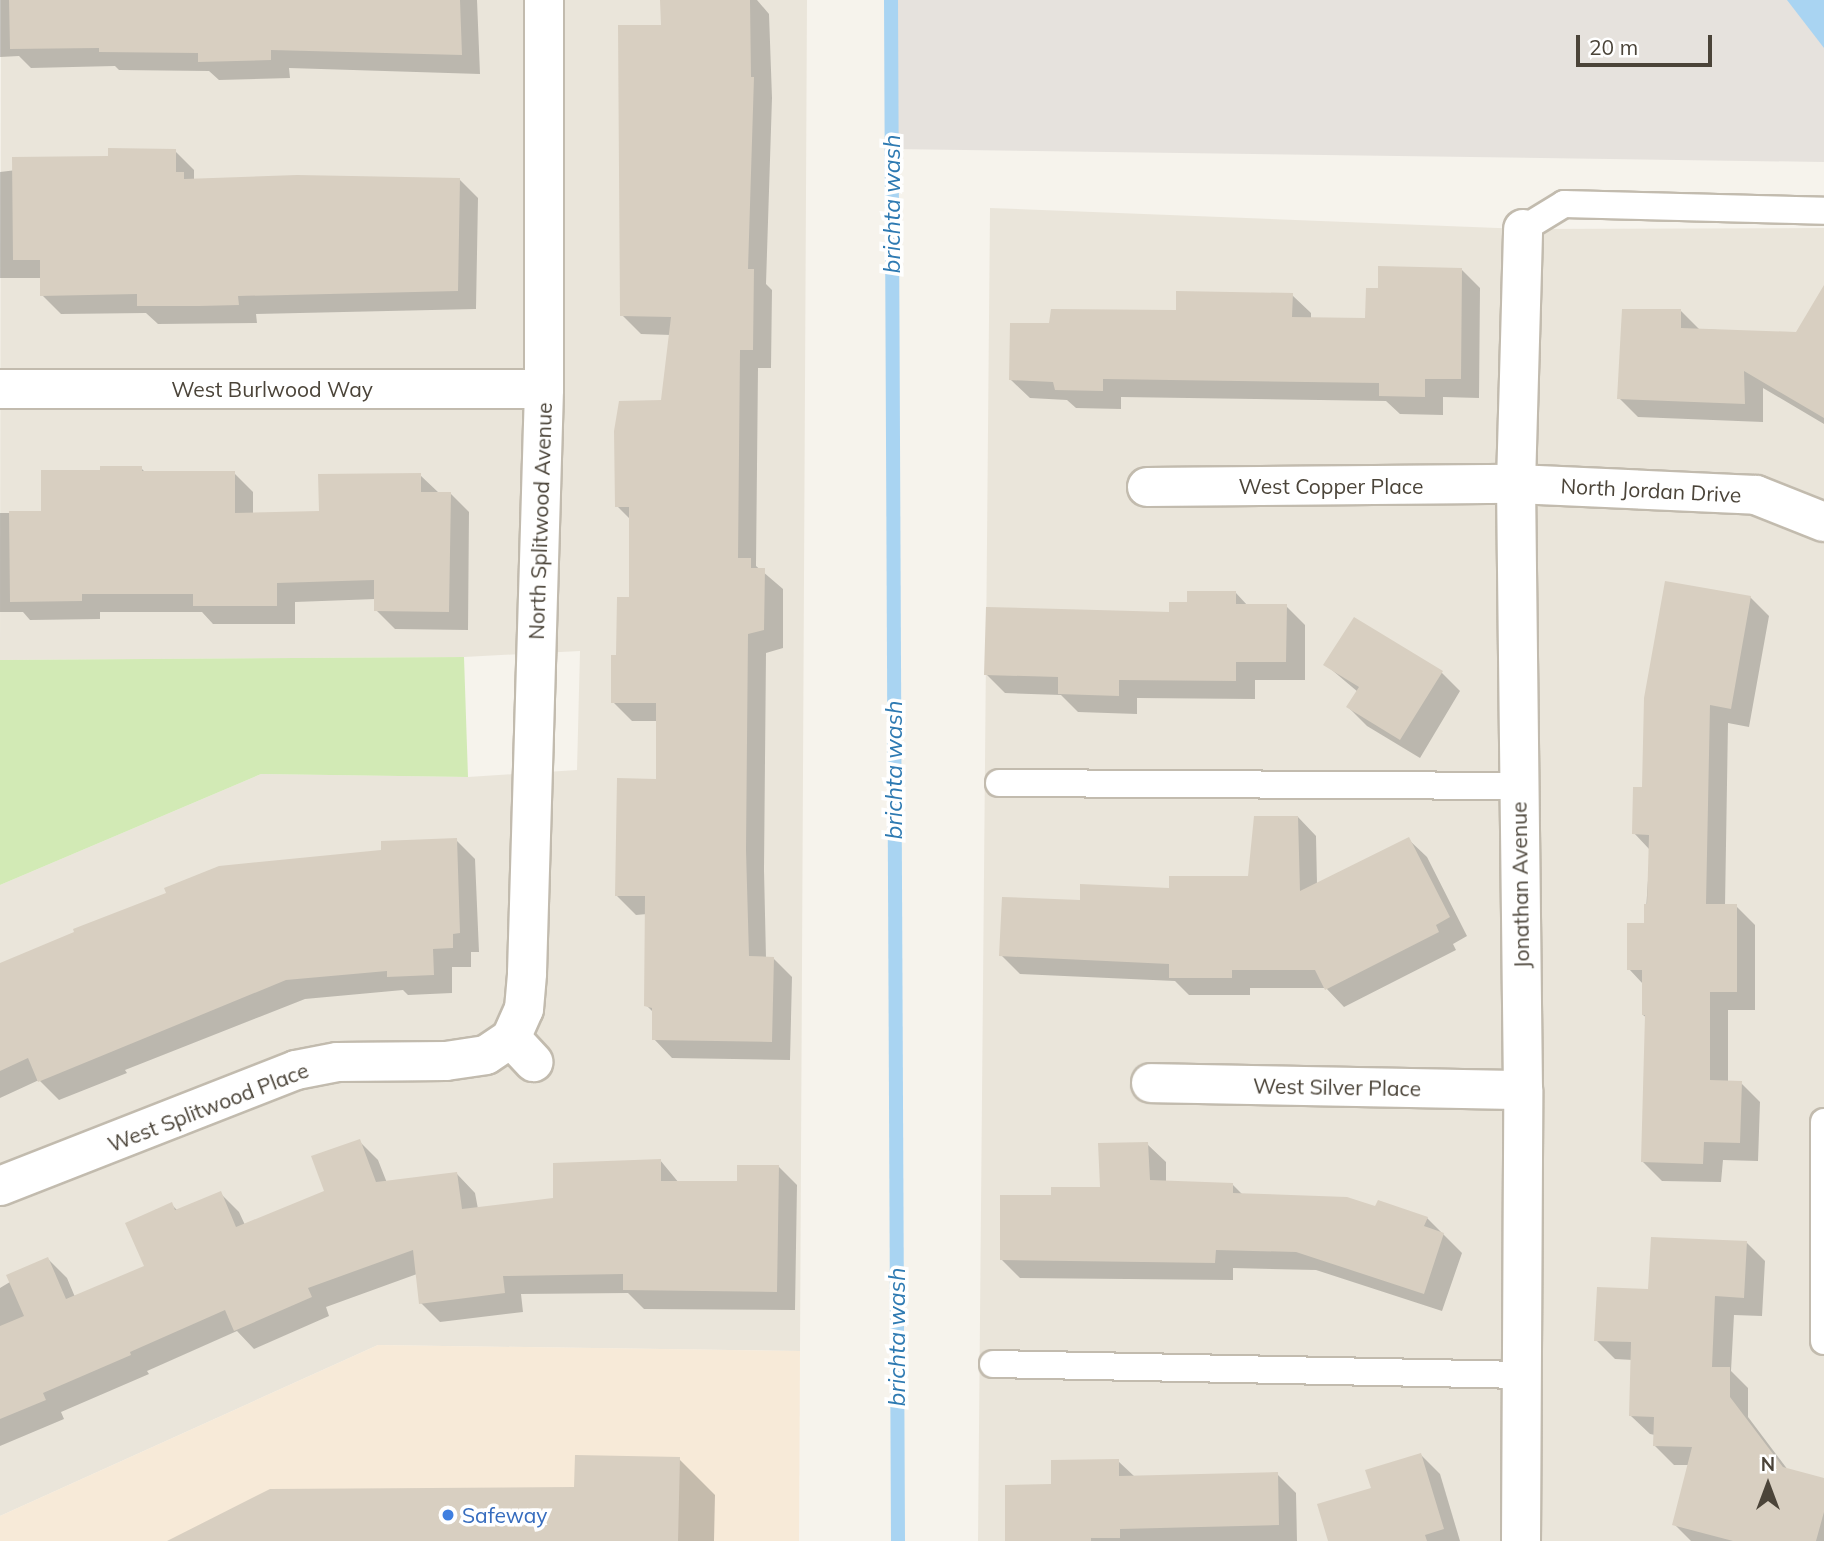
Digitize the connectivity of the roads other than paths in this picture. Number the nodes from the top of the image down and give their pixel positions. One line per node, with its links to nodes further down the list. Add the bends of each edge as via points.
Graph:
1 (544, 0): 5 (street, North Splitwood Avenue)
2 (1824, 211): 3 (lane, via 1564,204)
3 (1522, 229): 6 (street, Jonathan Avenue)
4 (0, 389): 5 (street, West Burlwood Way)
5 (544, 389): 11 (street, North Splitwood Avenue)
6 (1516, 484): 7 (street, West Copper Place); 8 (street, North Jordan Drive, via 1756,495); 10 (street, Jonathan Avenue)
7 (1147, 487)
8 (1824, 522)
9 (999, 783): 10 (lane)
10 (1519, 786): 13 (street, Jonathan Avenue)
11 (522, 1050): 15 (street, West Splitwood Place, via 446,1061 337,1062 296,1070)
12 (1151, 1083): 13 (street, West Silver Place)
13 (1522, 1090): 18 (street, Jonathan Avenue)
14 (1824, 1122): 16 (lane)
15 (0, 1186)
16 (1824, 1341)
17 (993, 1364): 18 (lane)
18 (1521, 1375): 19 (street, Jonathan Avenue)
19 (1521, 1541)

